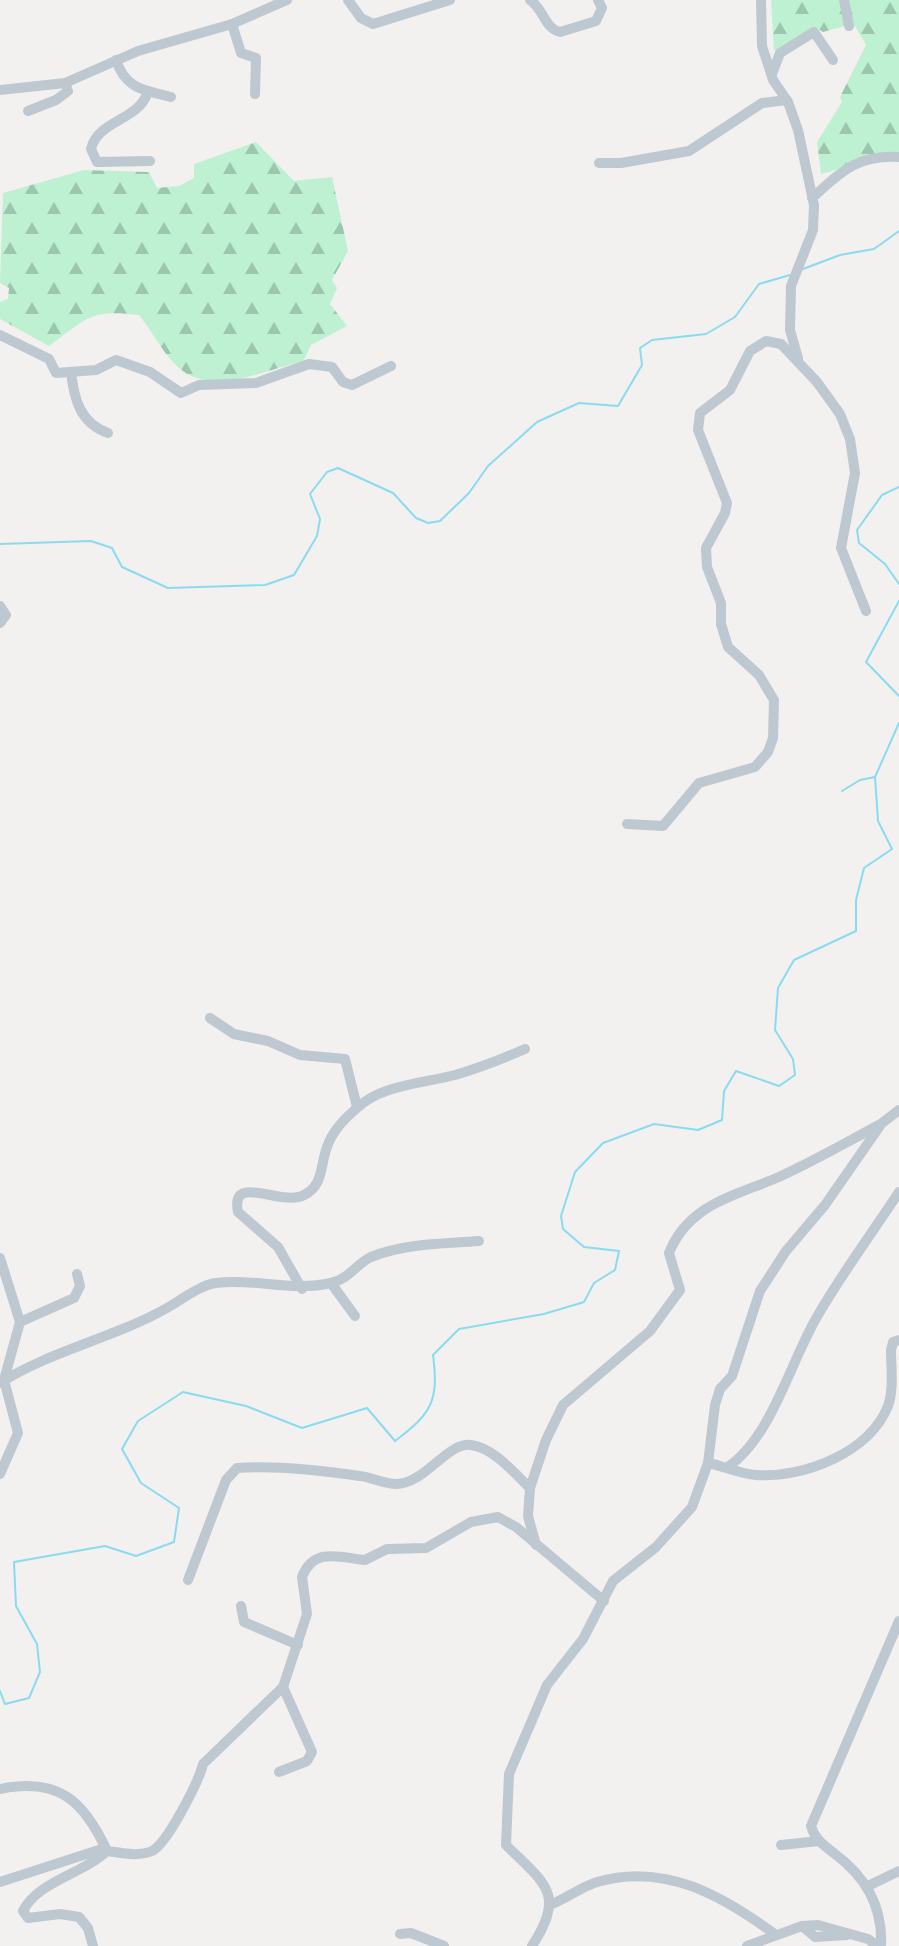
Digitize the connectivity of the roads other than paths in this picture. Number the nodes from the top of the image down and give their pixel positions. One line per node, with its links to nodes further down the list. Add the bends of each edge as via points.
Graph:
1 (287, 0): 8 (street)
2 (348, 0): 3 (street, via 373,24)
3 (450, 0)
4 (530, 0): 5 (street, via 551,29 560,32 596,21 602,8)
5 (598, 0)
6 (761, 0): 12 (street, via 760,37)
7 (844, 0): 9 (street)
8 (232, 24): 10 (street); 16 (street, via 241,53 256,58)
9 (849, 26)
10 (116, 60): 13 (street); 15 (street, via 129,85)
11 (833, 60): 12 (street, via 814,32 783,49)
12 (772, 74): 18 (street)
13 (65, 83): 14 (street); 19 (street, via 68,91 63,97)
14 (0, 90)
15 (147, 94): 17 (street); 21 (street, via 141,106 96,136 91,149 97,162)
16 (255, 94)
17 (171, 97)
18 (787, 100): 22 (street, via 762,103 689,151); 23 (street)
19 (28, 111)
20 (899, 157): 23 (street, via 838,171)
21 (150, 161)
22 (599, 163)
23 (812, 198): 25 (street, via 813,230 796,266 789,303)
24 (0, 335): 27 (street, via 49,359 56,373)
25 (800, 362): 30 (street, via 831,400 850,439 854,483 841,548); 32 (street, via 777,342 754,347 730,390 697,419 727,503 706,548 707,567 721,603 728,647 759,675 774,700 776,719 768,752 755,767 699,783 663,826)
26 (391, 366): 27 (street, via 352,385 332,367 309,364 256,383 199,385 181,393 150,372 116,360 96,370)
27 (71, 372): 28 (street, via 81,412 92,426)
28 (108, 433)
29 (0, 606): 31 (street, via 6,615)
30 (866, 611)
31 (0, 623)
32 (627, 824)
33 (210, 1018): 35 (street, via 234,1034 303,1056 345,1059)
34 (525, 1049): 35 (street, via 456,1075 376,1095)
35 (357, 1107): 43 (street, via 328,1144 319,1181 309,1192 282,1198 247,1189 237,1201 238,1212 278,1247)
36 (899, 1110): 37 (street)
37 (882, 1123): 48 (street, via 760,1291 732,1376 720,1389 713,1411); 51 (street, via 782,1176 716,1201 690,1219 669,1253 680,1290 676,1299 650,1331 563,1405)
38 (899, 1192): 49 (street, via 816,1318 752,1447)
39 (479, 1241): 42 (street, via 388,1251)
40 (0, 1258): 45 (street)
41 (77, 1274): 45 (street, via 80,1286 74,1298)
42 (331, 1283): 43 (street); 44 (street)
43 (302, 1289): 47 (street, via 210,1285 139,1323)
44 (355, 1316)
45 (20, 1322): 47 (street)
46 (899, 1340): 49 (street, via 891,1350 888,1406 863,1441 835,1457 789,1471 757,1475)
47 (2, 1381): 50 (street, via 18,1429)
48 (708, 1463): 49 (street); 54 (street, via 689,1512 618,1576)
49 (729, 1466)
50 (0, 1474)
51 (530, 1488): 52 (street, via 528,1516); 53 (street, via 498,1459 470,1445 456,1447 432,1468 397,1484 265,1466 237,1468 226,1480)
52 (536, 1546): 54 (street); 57 (street, via 508,1521 488,1517 422,1549 387,1549 365,1560 336,1554 317,1559 302,1577 307,1614)
53 (188, 1580)
54 (604, 1601): 67 (street, via 547,1685 508,1777 506,1845 544,1886)
55 (241, 1606): 57 (street, via 244,1622)
56 (899, 1621): 61 (street, via 814,1816 811,1828)
57 (298, 1645): 58 (street)
58 (283, 1687): 59 (street, via 312,1752 307,1761); 63 (street, via 203,1764 200,1781 157,1848 140,1854)
59 (279, 1772)
60 (0, 1789): 63 (street, via 39,1789 71,1798)
61 (819, 1841): 62 (street); 66 (street)
62 (781, 1845)
63 (106, 1849): 65 (street); 70 (street, via 93,1864 35,1895 23,1911 28,1918 79,1917)
64 (899, 1871): 66 (street)
65 (0, 1882)
66 (868, 1886): 74 (street, via 881,1920)
67 (552, 1904): 69 (street, via 597,1882 660,1876 702,1889); 72 (street)
68 (400, 1934): 71 (street)
69 (776, 1935): 73 (street); 74 (street, via 827,1925)
70 (93, 1946)
71 (444, 1946)
72 (532, 1946)
73 (747, 1946)
74 (880, 1946)

